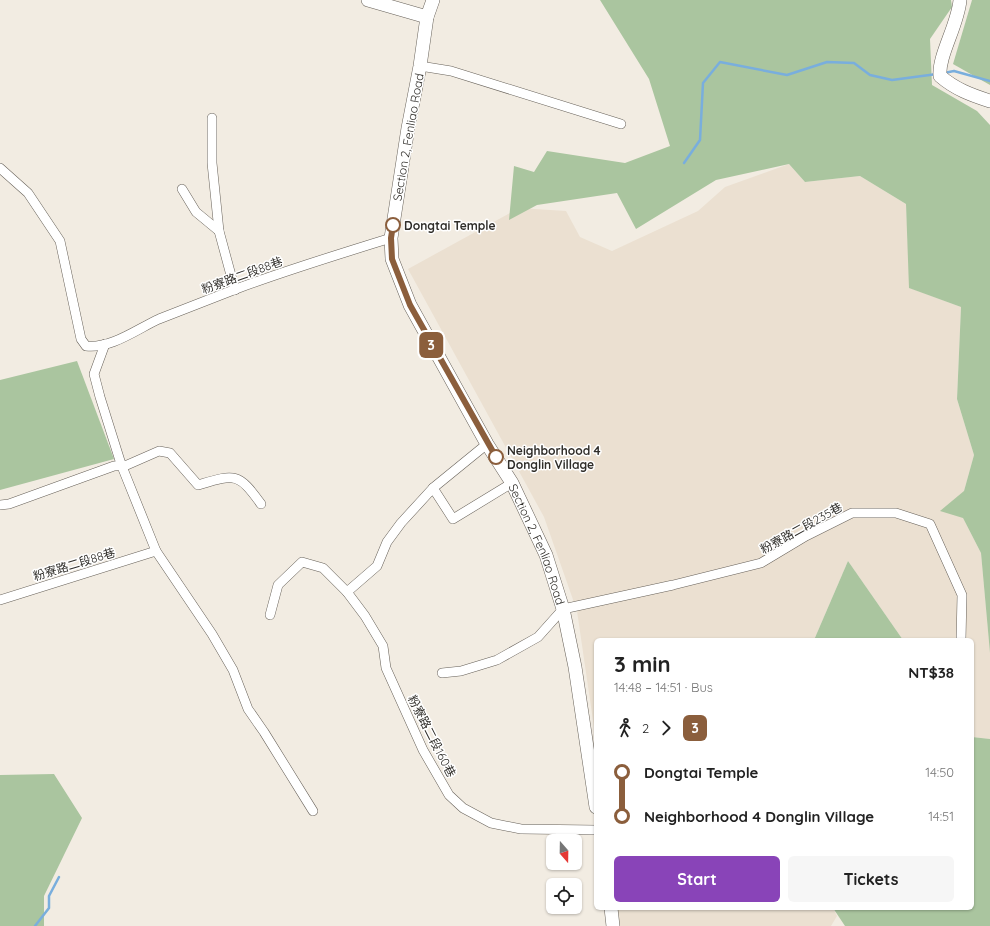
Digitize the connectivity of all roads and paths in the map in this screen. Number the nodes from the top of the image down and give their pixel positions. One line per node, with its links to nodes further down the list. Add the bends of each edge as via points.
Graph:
1 (368, 0): 4 (main road)
2 (433, 0): 4 (main road, Section 2, Fenliao Road)
3 (960, 0): 6 (main road, via 953,31 939,71 949,84)
4 (427, 17): 5 (main road, Section 2, Fenliao Road)
5 (420, 66): 8 (street, via 451,71); 12 (main road, Section 2, Fenliao Road)
6 (990, 102)
7 (212, 118): 11 (street, via 212,163)
8 (621, 124)
9 (0, 168): 14 (street, 粉寮路二段88巷, via 28,193 60,241 81,339 86,346)
10 (182, 189): 11 (street, via 196,212)
11 (219, 231): 13 (street)
12 (391, 238): 13 (street, 粉寮路二段88巷, via 285,271); 15 (main road, Section 2, Fenliao Road, via 392,259 410,305)
13 (235, 290): 14 (street, 粉寮路二段88巷)
14 (105, 344): 16 (street, via 94,374)
15 (487, 444): 17 (main road, Section 2, Fenliao Road); 18 (street)
16 (121, 464): 19 (street, via 127,466 159,451 170,453 198,485 223,477 240,479); 20 (street); 21 (street)
17 (512, 483): 18 (street, via 453,519); 24 (main road, Section 2, Fenliao Road, via 546,554)
18 (433, 488): 22 (street, via 387,542 377,566)
19 (261, 504)
20 (0, 506)
21 (156, 551): 23 (street, 粉寮路二段88巷); 29 (street, via 212,634 233,670 248,709)
22 (347, 592): 25 (street, 粉寮路二段160巷, via 323,568 302,562 278,585); 30 (street, 粉寮路二段160巷, via 383,646 386,668 423,750 449,795 463,808 492,823 521,829)
23 (0, 600)
24 (563, 609): 26 (street, 粉寮路二段235巷, via 761,563 852,513 896,513 930,524 962,595); 27 (street, via 538,637 497,660 461,671); 28 (main road, Section 2, Fenliao Road, via 575,667)
25 (270, 615)
26 (961, 638)
27 (442, 673)
28 (594, 794)
29 (313, 811)
30 (594, 830)
31 (611, 910): 32 (main road)
32 (613, 926)

